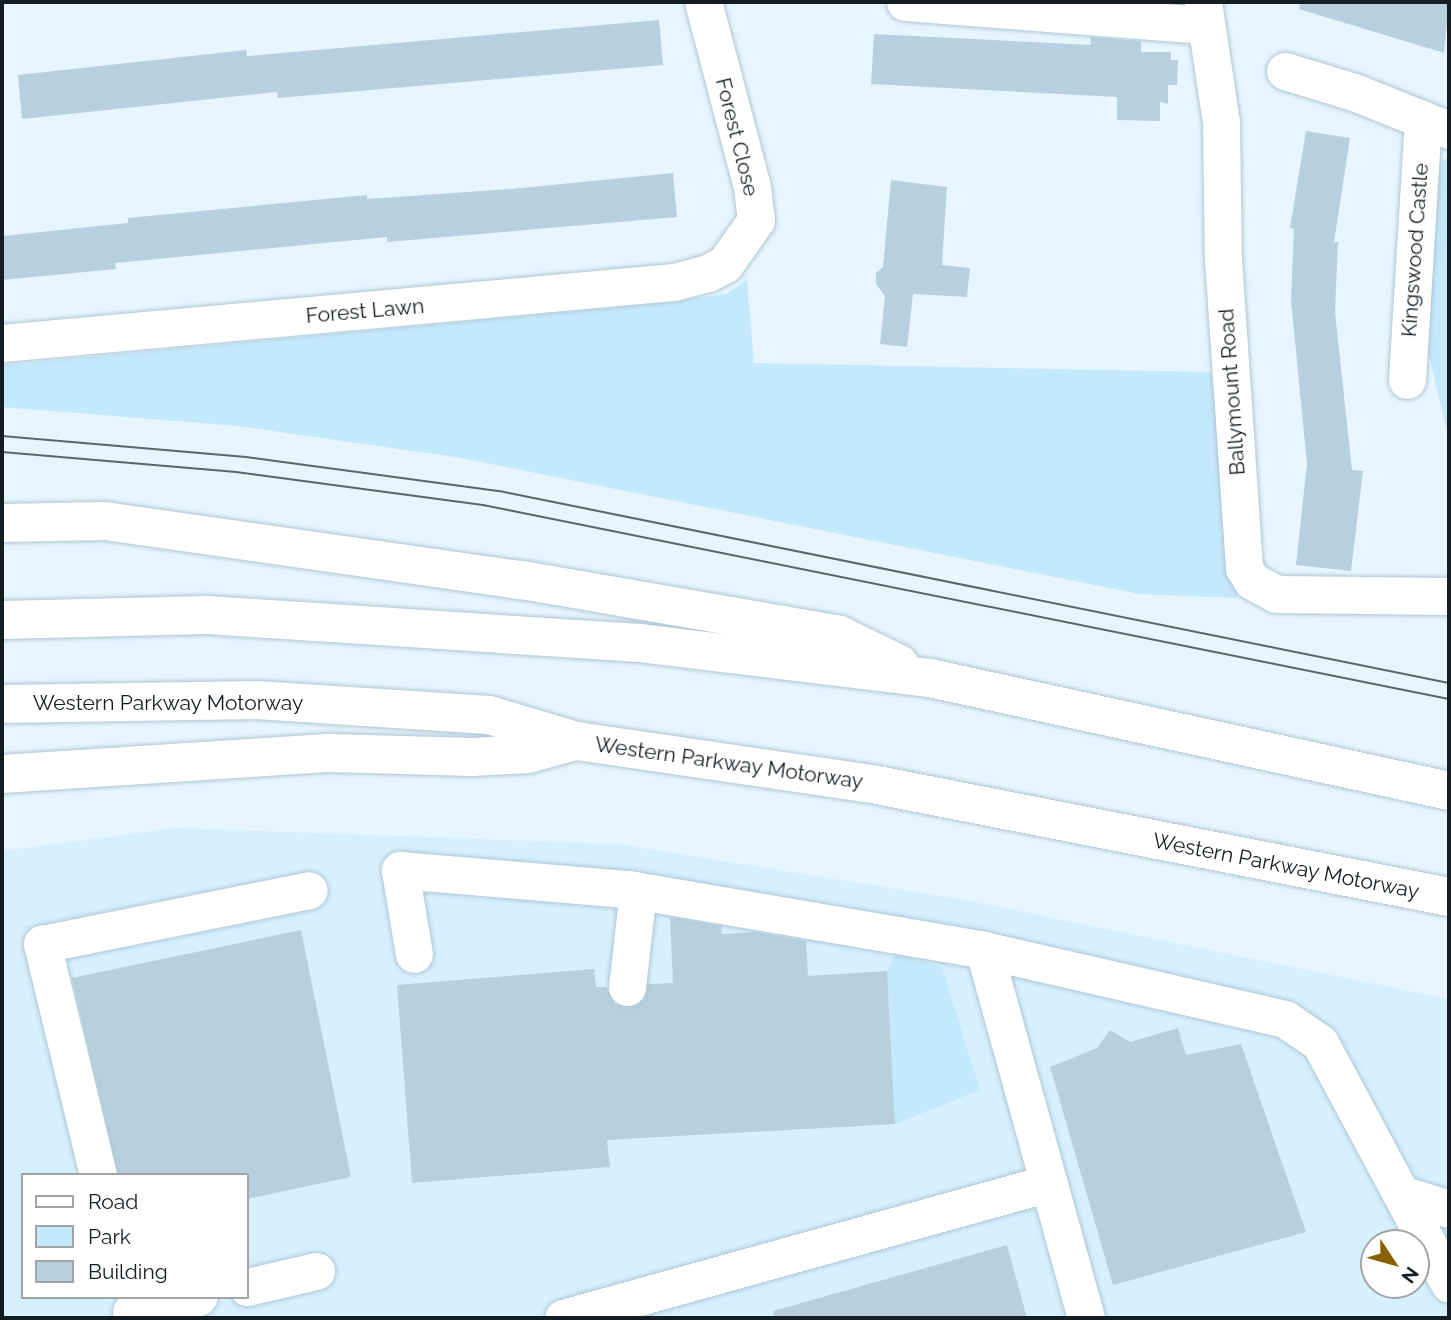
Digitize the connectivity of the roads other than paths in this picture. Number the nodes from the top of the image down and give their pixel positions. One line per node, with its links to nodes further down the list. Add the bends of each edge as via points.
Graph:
1 (703, 2): 6 (street, Forest Close, via 752,187 756,220)
2 (896, 2): 3 (street)
3 (1204, 14): 12 (street, Ballymount Road, via 1221,123 1223,259 1244,568 1262,589 1276,594)
4 (1285, 71): 5 (street, Kingswood Castle)
5 (1436, 125): 8 (street, Kingswood Castle)
6 (725, 264): 7 (street, Forest Lawn, via 674,282)
7 (2, 343)
8 (1406, 380)
9 (2, 516): 10 (highway)
10 (105, 521): 11 (highway); 14 (highway, via 522,580 839,635)
11 (2, 523)
12 (1449, 596)
13 (2, 620): 14 (highway, via 221,616 639,643)
14 (930, 678): 18 (highway)
15 (2, 704): 16 (highway, Western Parkway Motorway, via 257,700 380,706 489,715)
16 (577, 740): 17 (highway, via 528,754 331,753); 21 (highway, Western Parkway Motorway, via 877,785)
17 (2, 774)
18 (1449, 791)
19 (309, 890): 25 (street, via 42,944)
20 (638, 891): 22 (street); 23 (street, via 400,870); 24 (street)
21 (1449, 897)
22 (984, 950): 26 (street); 27 (street, via 1284,1019 1320,1043)
23 (414, 954)
24 (627, 987)
25 (98, 1173)
26 (1049, 1183): 34 (street); 35 (street)
27 (1401, 1194): 28 (street); 30 (street)
28 (1449, 1209)
29 (316, 1271): 31 (street)
30 (1449, 1284)
31 (248, 1287)
32 (187, 1299): 33 (street)
33 (130, 1309)
34 (564, 1318)
35 (1086, 1318)

